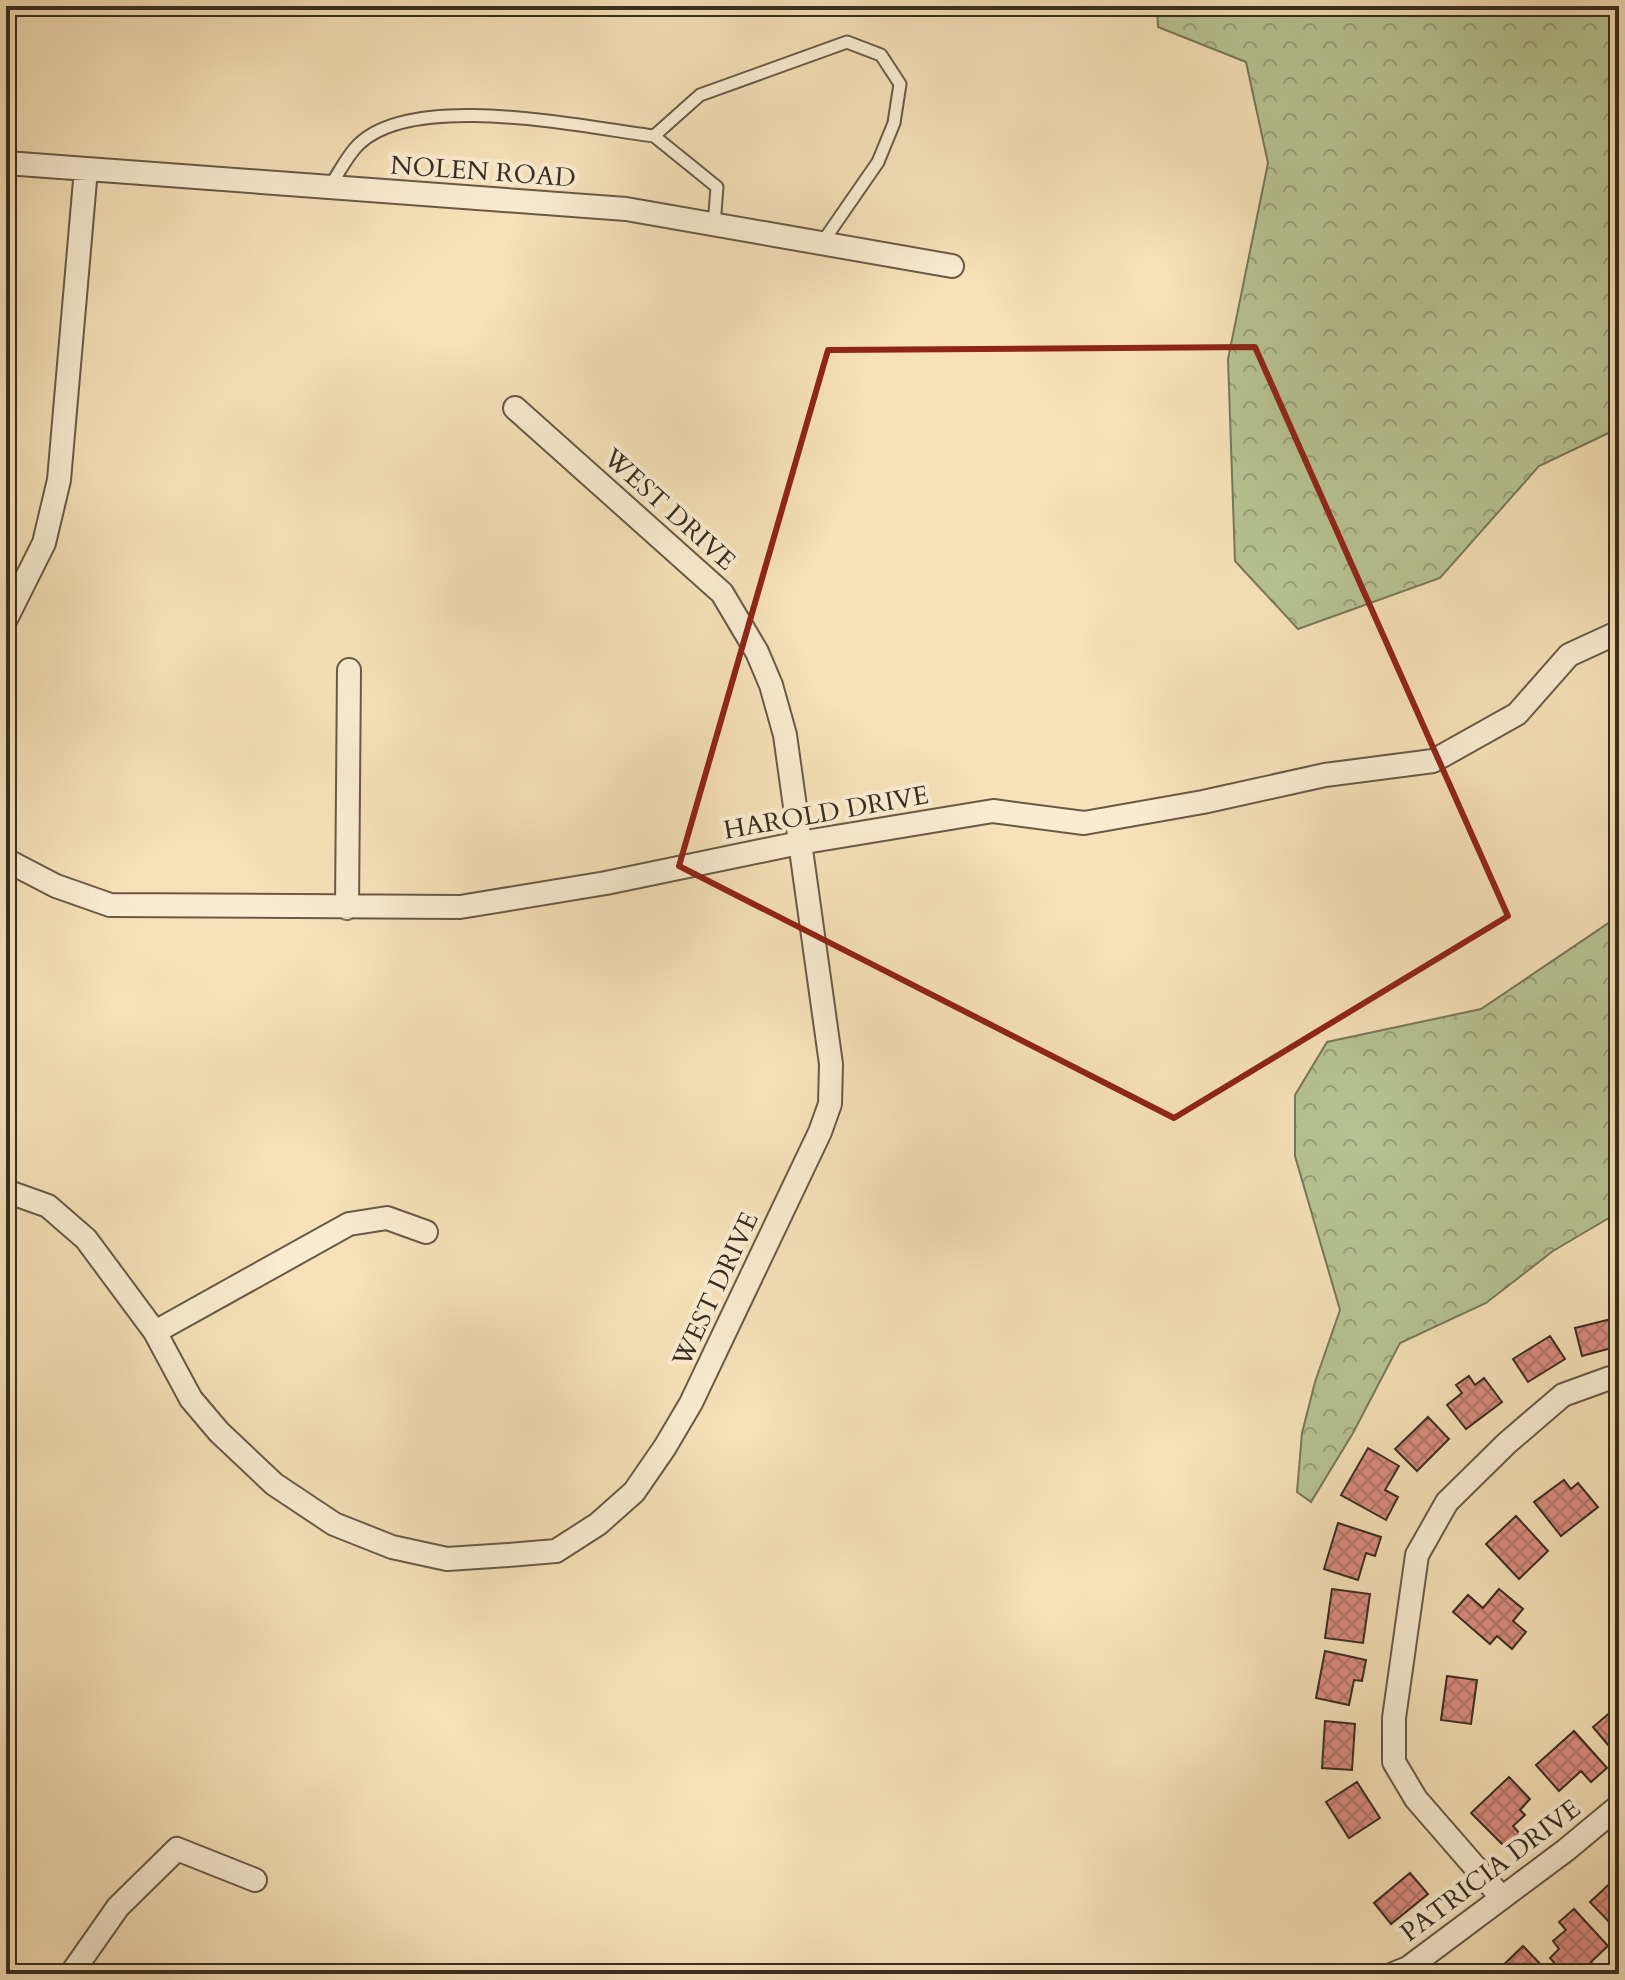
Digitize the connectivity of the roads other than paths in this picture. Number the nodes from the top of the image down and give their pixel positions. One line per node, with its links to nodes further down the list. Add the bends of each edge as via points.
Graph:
1 (654, 136): 4 (lane, via 510,117 436,116 396,123 359,144); 5 (lane, via 717,187); 6 (lane, via 700,95 847,42 881,55 900,84 894,123 878,162)
2 (6, 163): 3 (street, NOLEN ROAD)
3 (86, 169): 4 (street, NOLEN ROAD); 9 (street, via 59,480 44,543)
4 (328, 187): 5 (street, NOLEN ROAD, via 626,209)
5 (714, 225): 6 (street, NOLEN ROAD)
6 (822, 243): 7 (street, NOLEN ROAD)
7 (952, 266)
8 (515, 408): 12 (street, WEST DRIVE, via 722,593 771,685 785,735)
9 (6, 619)
10 (1619, 632): 12 (street, HAROLD DRIVE, via 1569,655 1517,714 1433,761 1325,775 1084,823 993,811)
11 (349, 670): 14 (street)
12 (799, 843): 14 (street, HAROLD DRIVE, via 460,907); 17 (street, WEST DRIVE, via 831,1064 830,1104 691,1403 634,1492 598,1524 556,1551 447,1559 392,1547 334,1524 274,1484 219,1432 191,1399)
13 (6, 860): 14 (street, HAROLD DRIVE, via 56,886 110,905)
14 (347, 908)
15 (6, 1191): 17 (street, WEST DRIVE, via 48,1206 86,1239)
16 (426, 1232): 17 (street, via 387,1218 349,1224)
17 (155, 1332)
18 (1619, 1378): 21 (street, via 1563,1395 1507,1443 1447,1502 1417,1555 1394,1718 1394,1762 1416,1799)
19 (1619, 1806): 21 (street, PATRICIA DRIVE)
20 (255, 1880): 22 (street, via 177,1849 118,1907)
21 (1502, 1898): 23 (street, PATRICIA DRIVE)
22 (71, 1974)
23 (1393, 1974)

